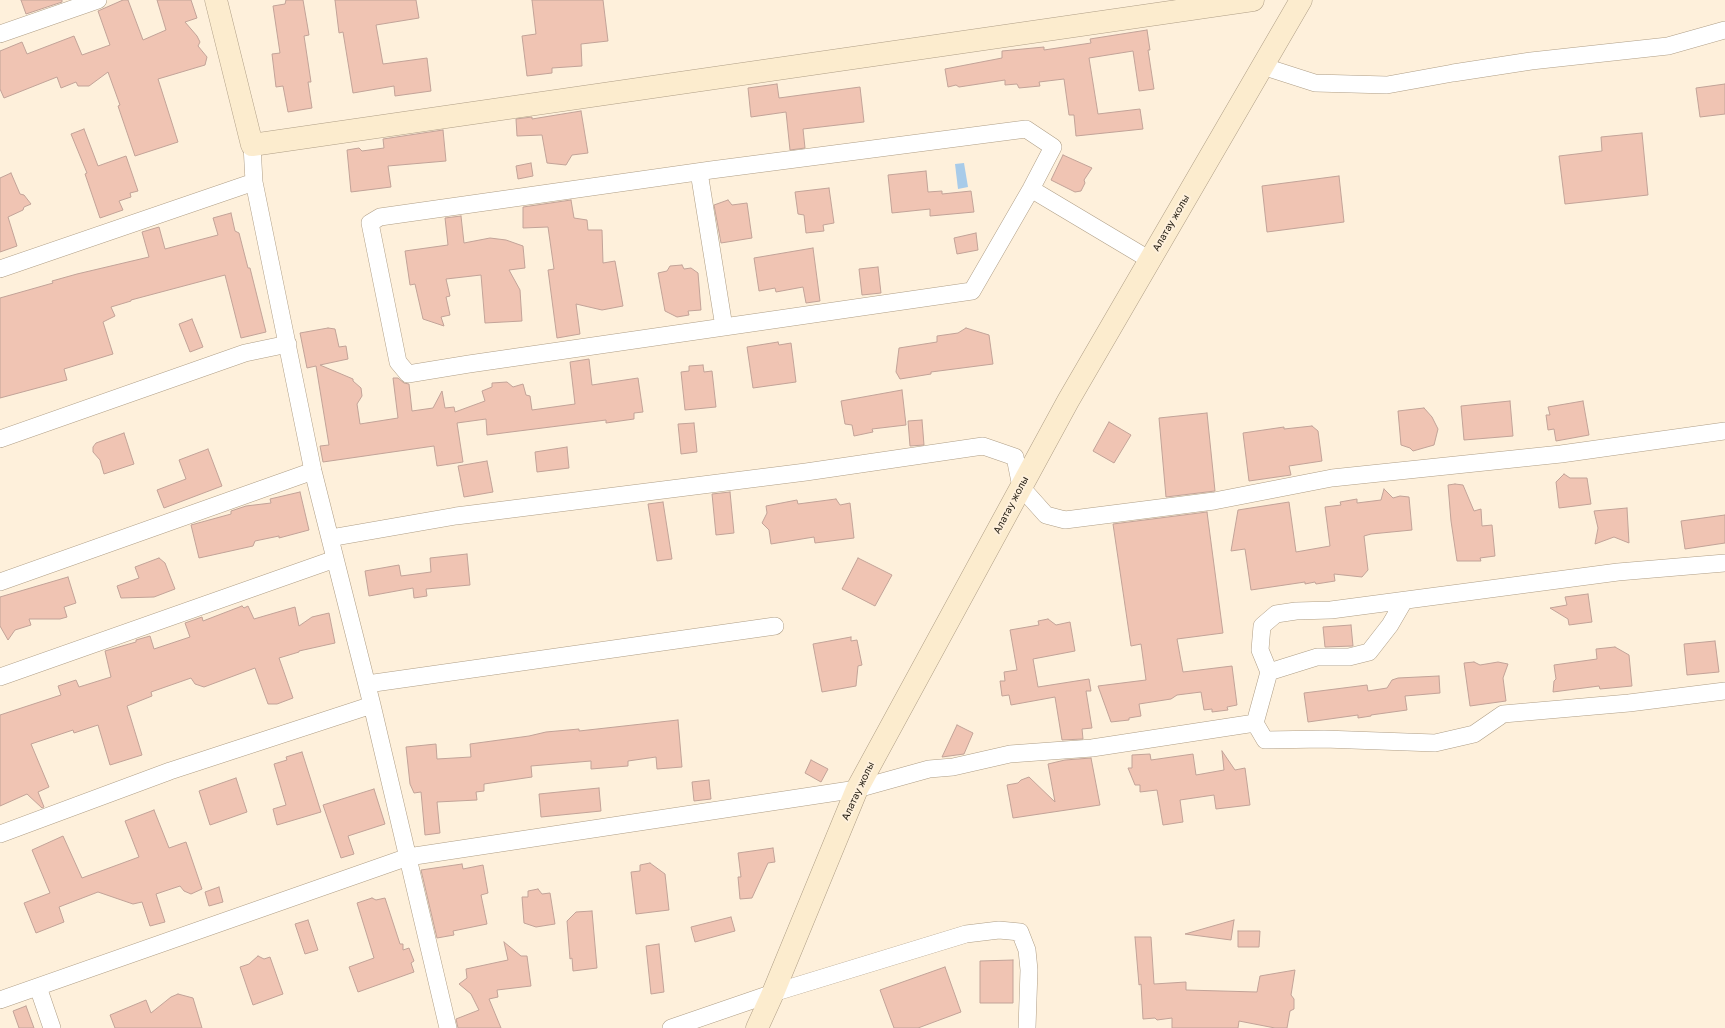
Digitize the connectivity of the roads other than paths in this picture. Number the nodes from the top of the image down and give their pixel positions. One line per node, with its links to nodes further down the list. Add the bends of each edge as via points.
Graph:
1 (98, 0): 7 (street)
2 (216, 0): 9 (main road)
3 (1253, 0): 5 (main road)
4 (1301, 0): 8 (main road, Алатау жолы)
5 (1170, 6): 9 (main road)
6 (1725, 30): 8 (street, via 1668,46 1531,61 1387,85 1315,83)
7 (0, 34)
8 (1262, 66): 13 (main road, Алатау жолы)
9 (252, 145): 11 (street)
10 (699, 172): 12 (street, via 1026,129 1053,148); 15 (street); 15 (street, via 380,216 370,223 398,362 408,374)
11 (254, 182): 14 (street); 16 (street)
12 (1031, 189): 13 (street); 15 (street, via 972,291)
13 (1150, 260): 20 (main road, Алатау жолы)
14 (0, 269)
15 (724, 327)
16 (288, 344): 18 (street, via 245,353); 19 (street)
17 (1725, 431): 20 (street, via 1560,454 1332,478 1214,501 1065,520 1046,515)
18 (0, 439)
19 (313, 471): 21 (street); 24 (street)
20 (1021, 487): 21 (street, via 1015,457 983,446 806,472 456,516); 33 (main road, Алатау жолы)
21 (330, 538): 22 (street)
22 (335, 559): 28 (street); 29 (street)
23 (1725, 563): 25 (street, via 1618,572)
24 (0, 582)
25 (1404, 601): 27 (street, via 1390,626 1369,652 1349,657 1317,657); 27 (street, via 1276,614 1262,626 1260,650)
26 (775, 626): 29 (street)
27 (1270, 672): 32 (street)
28 (0, 677)
29 (367, 684): 31 (street)
30 (1725, 691): 32 (street, via 1629,703 1503,714 1474,734 1435,743 1324,739 1265,740)
31 (372, 705): 34 (street, via 170,771); 35 (street)
32 (1255, 723): 33 (street, via 1092,748 1010,754 953,768 929,769)
33 (857, 789): 35 (street); 37 (main road, Алатау жолы)
34 (0, 834)
35 (408, 857): 36 (street); 40 (street)
36 (38, 987): 38 (street); 39 (street)
37 (773, 993): 41 (street); 42 (main road, Алатау жолы); 43 (street, via 966,934 999,930 1020,932 1027,950 1030,970)
38 (0, 1000)
39 (52, 1028)
40 (448, 1028)
41 (671, 1028)
42 (757, 1028)
43 (1027, 1028)

